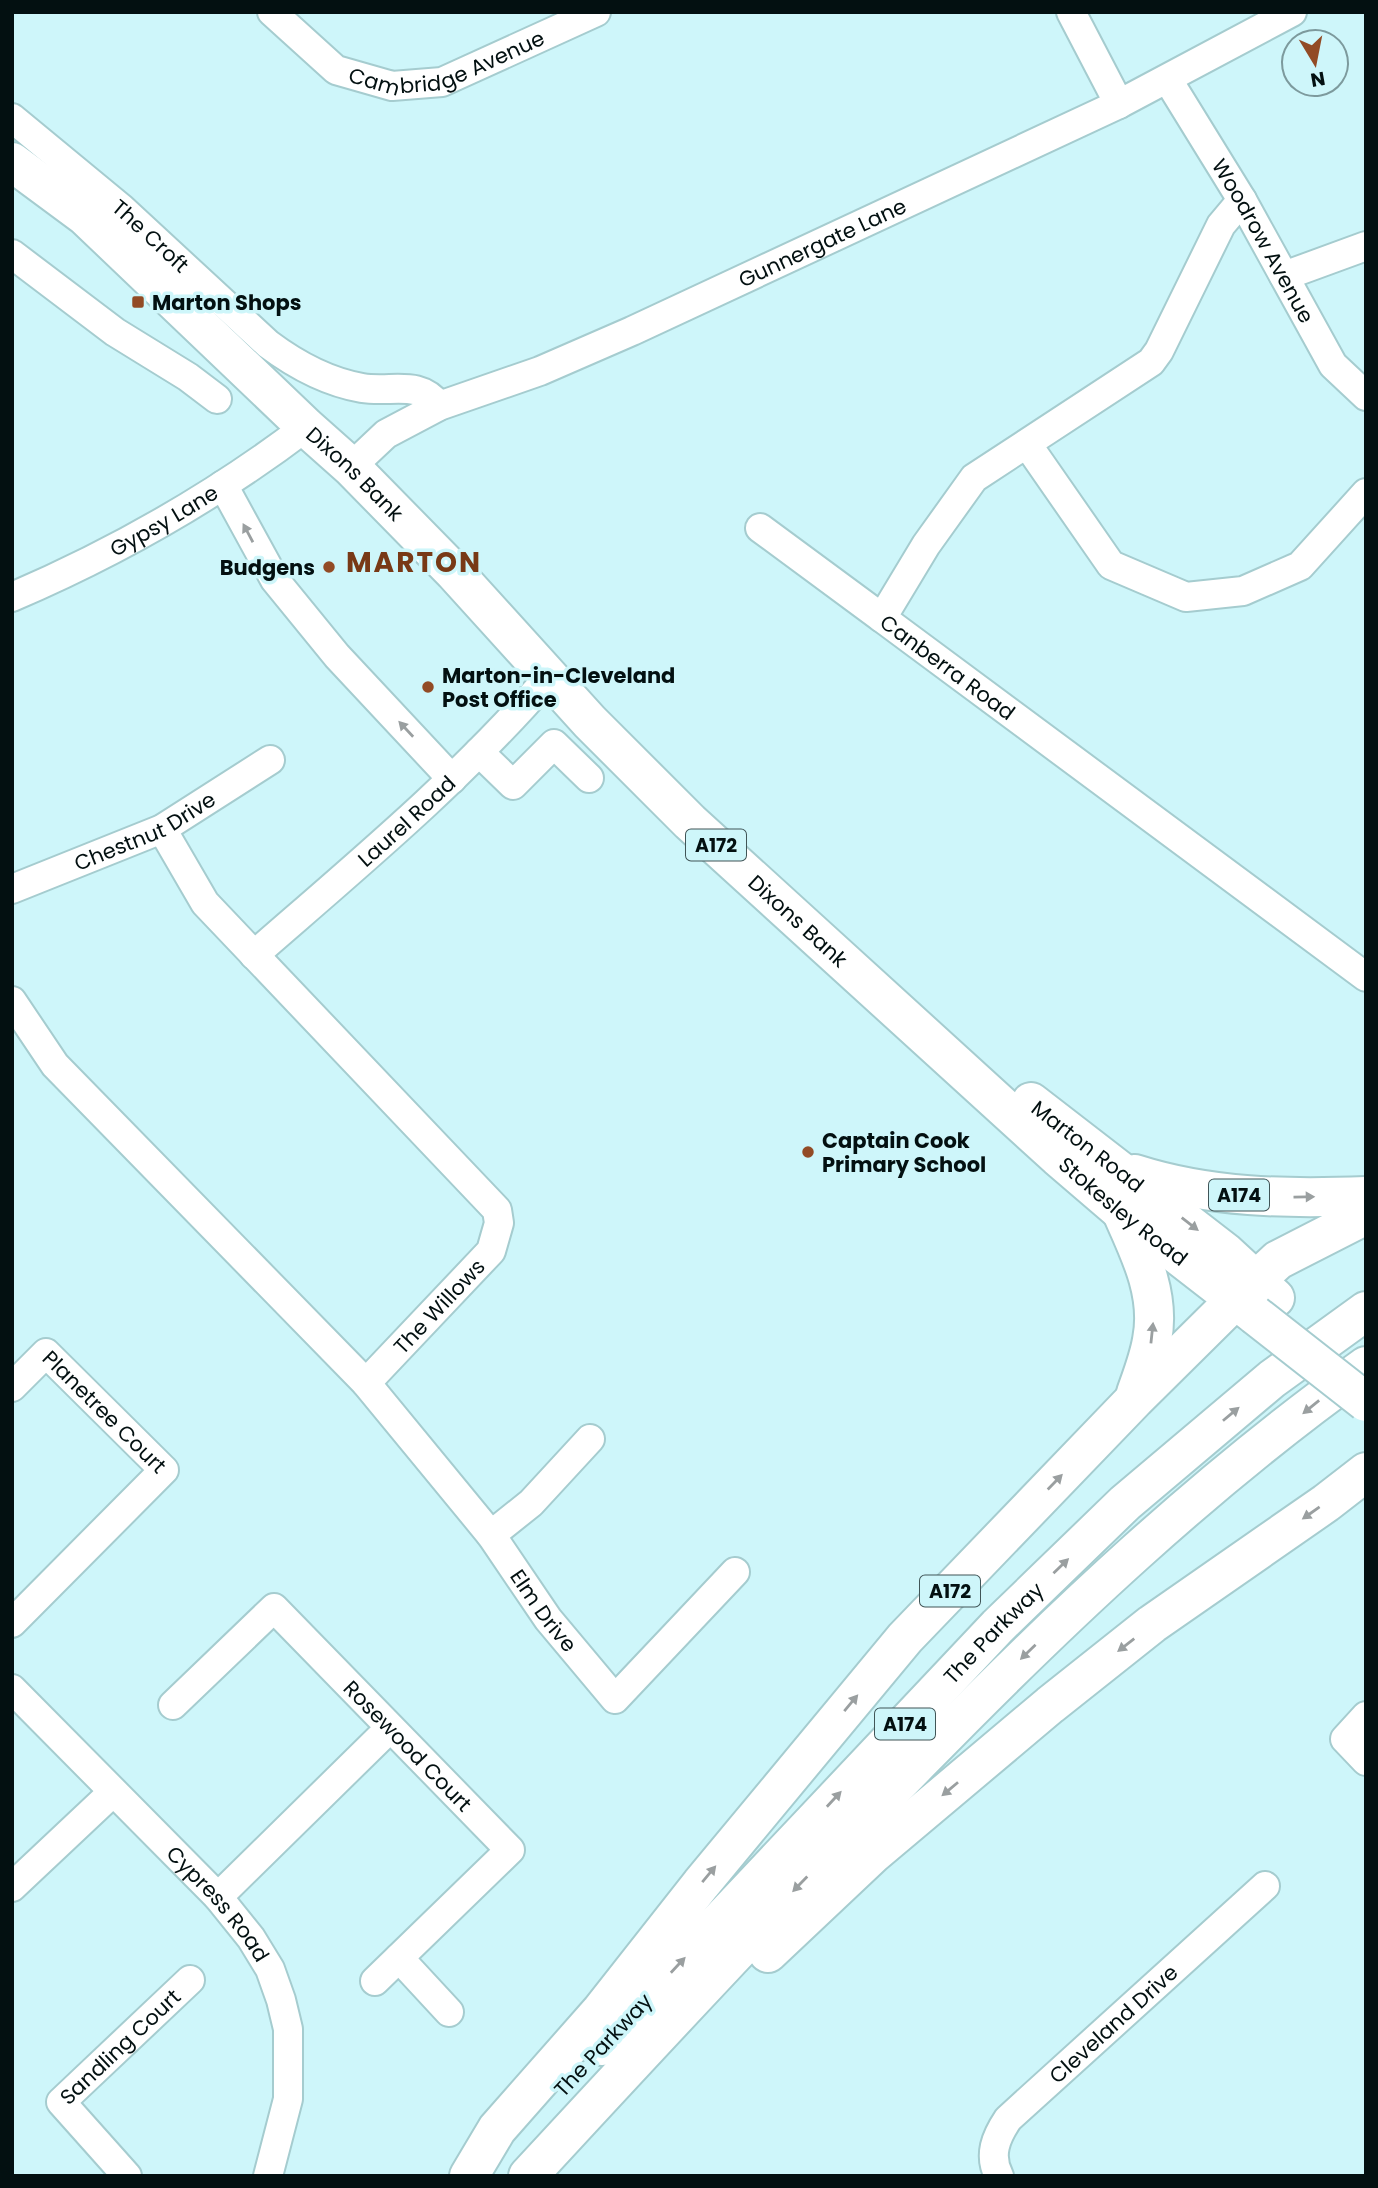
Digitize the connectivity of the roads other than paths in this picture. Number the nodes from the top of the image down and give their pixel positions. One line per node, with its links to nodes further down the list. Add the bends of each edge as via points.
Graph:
1 (272, 12): 2 (street, Cambridge Avenue, via 336,70 392,86 442,82)
2 (596, 12)
3 (1071, 12): 6 (street)
4 (1292, 12): 5 (street, Gunnergate Lane)
5 (1168, 80): 6 (street, Gunnergate Lane); 9 (street, Woodrow Avenue)
6 (1119, 104): 15 (street, Gunnergate Lane, via 632,331 540,371)
7 (12, 118): 15 (street, The Croft, via 121,208 290,361 363,388 419,390 430,394)
8 (12, 162): 16 (highway, Dixons Bank / A172, via 85,216)
9 (1242, 200): 12 (street, Woodrow Avenue); 17 (street, Canberra Road, via 1221,225 1151,362)
10 (1366, 246): 12 (street)
11 (12, 254): 13 (street, via 115,332)
12 (1284, 276): 14 (street, Woodrow Avenue, via 1333,365)
13 (216, 388)
14 (1366, 396)
15 (439, 406): 18 (street, Gunnergate Lane, via 386,433)
16 (306, 427): 18 (highway, Dixons Bank / A172); 19 (street, Gypsy Lane)
17 (1027, 444): 20 (street, via 1111,565 1186,597 1243,591 1300,566); 23 (street, Canberra Road, via 974,478)
18 (351, 467): 24 (highway, Dixons Bank / A172)
19 (223, 485): 22 (street, Gypsy Lane, via 157,526); 28 (street, one-way to 19, via 337,656 275,580)
20 (1366, 493)
21 (760, 528): 23 (street)
22 (12, 597)
23 (882, 618): 32 (street, Canberra Road)
24 (548, 677): 25 (street, Laurel Road); 34 (highway, Dixons Bank / A172, via 690,822)
25 (479, 752): 27 (street, via 513,785 554,744); 28 (street, Laurel Road)
26 (270, 760): 29 (street, Chestnut Drive)
27 (589, 778)
28 (452, 779): 31 (street, Laurel Road)
29 (162, 829): 30 (street, Chestnut Drive); 31 (street, The Willows, via 205,903)
30 (12, 889)
31 (254, 955): 44 (street, The Willows, via 497,1210 499,1223 491,1251)
32 (1366, 977)
33 (12, 1001): 44 (street, via 55,1065)
34 (892, 1004): 35 (highway, Marton Road / A172, via 946,1038)
35 (1067, 1146): 36 (highway, Marton Road / A172); 38 (highway, Stokesley Road / A172)
36 (1116, 1168): 37 (highway, A174, one-way to 37, via 1211,1193); 40 (highway, Marton Road / A172, one-way to 40, via 1225,1252)
37 (1366, 1196)
38 (1121, 1211): 40 (highway, Stokesley Road / A172); 46 (highway, A172, one-way to 38, via 1153,1339 1154,1306 1148,1274)
39 (1366, 1215): 40 (highway, via 1278,1260)
40 (1255, 1298): 43 (highway, Stokesley Road / A172); 46 (highway, A172); 47 (highway, Stokesley Road / A172, bridge)
41 (1366, 1311): 69 (highway, The Parkway / A174, one-way to 41, via 998,1626 1125,1503 1272,1379)
42 (1366, 1366): 70 (highway, The Parkway / A174, one-way to 70, via 1193,1503 1011,1668 763,1923)
43 (1366, 1373)
44 (366, 1382): 50 (street, Elm Drive)
45 (12, 1387): 52 (street, Planetree Court, via 46,1353 164,1470)
46 (1135, 1399): 68 (highway, A172, one-way to 46, via 497,2129 601,2011 905,1638)
47 (1366, 1402)
48 (590, 1439): 50 (street, via 531,1503)
49 (1366, 1472): 71 (highway, one-way to 71, via 1152,1624 873,1854 775,1946 649,2076)
50 (491, 1535): 51 (street, Elm Drive, via 548,1619 615,1699)
51 (735, 1572)
52 (12, 1623)
53 (12, 1689): 58 (street, Cypress Road)
54 (173, 1704): 56 (street, Rosewood Court, via 274,1608)
55 (1366, 1716): 57 (street, via 1345,1739)
56 (390, 1728): 61 (street); 62 (street, Rosewood Court, via 510,1850)
57 (1366, 1761)
58 (113, 1792): 60 (street); 61 (street, Cypress Road)
59 (1265, 1886): 72 (street, Cleveland Drive, via 1008,2119 993,2151)
60 (12, 1887)
61 (218, 1897): 67 (street, Cypress Road, via 270,1969 288,2029 288,2099)
62 (399, 1958): 64 (street, Rosewood Court); 65 (street)
63 (190, 1980): 66 (street, Sandling Court, via 61,2102)
64 (375, 1981)
65 (449, 2012)
66 (127, 2176)
67 (268, 2176)
68 (468, 2176)
69 (481, 2176)
70 (528, 2176)
71 (536, 2176)
72 (999, 2176)

